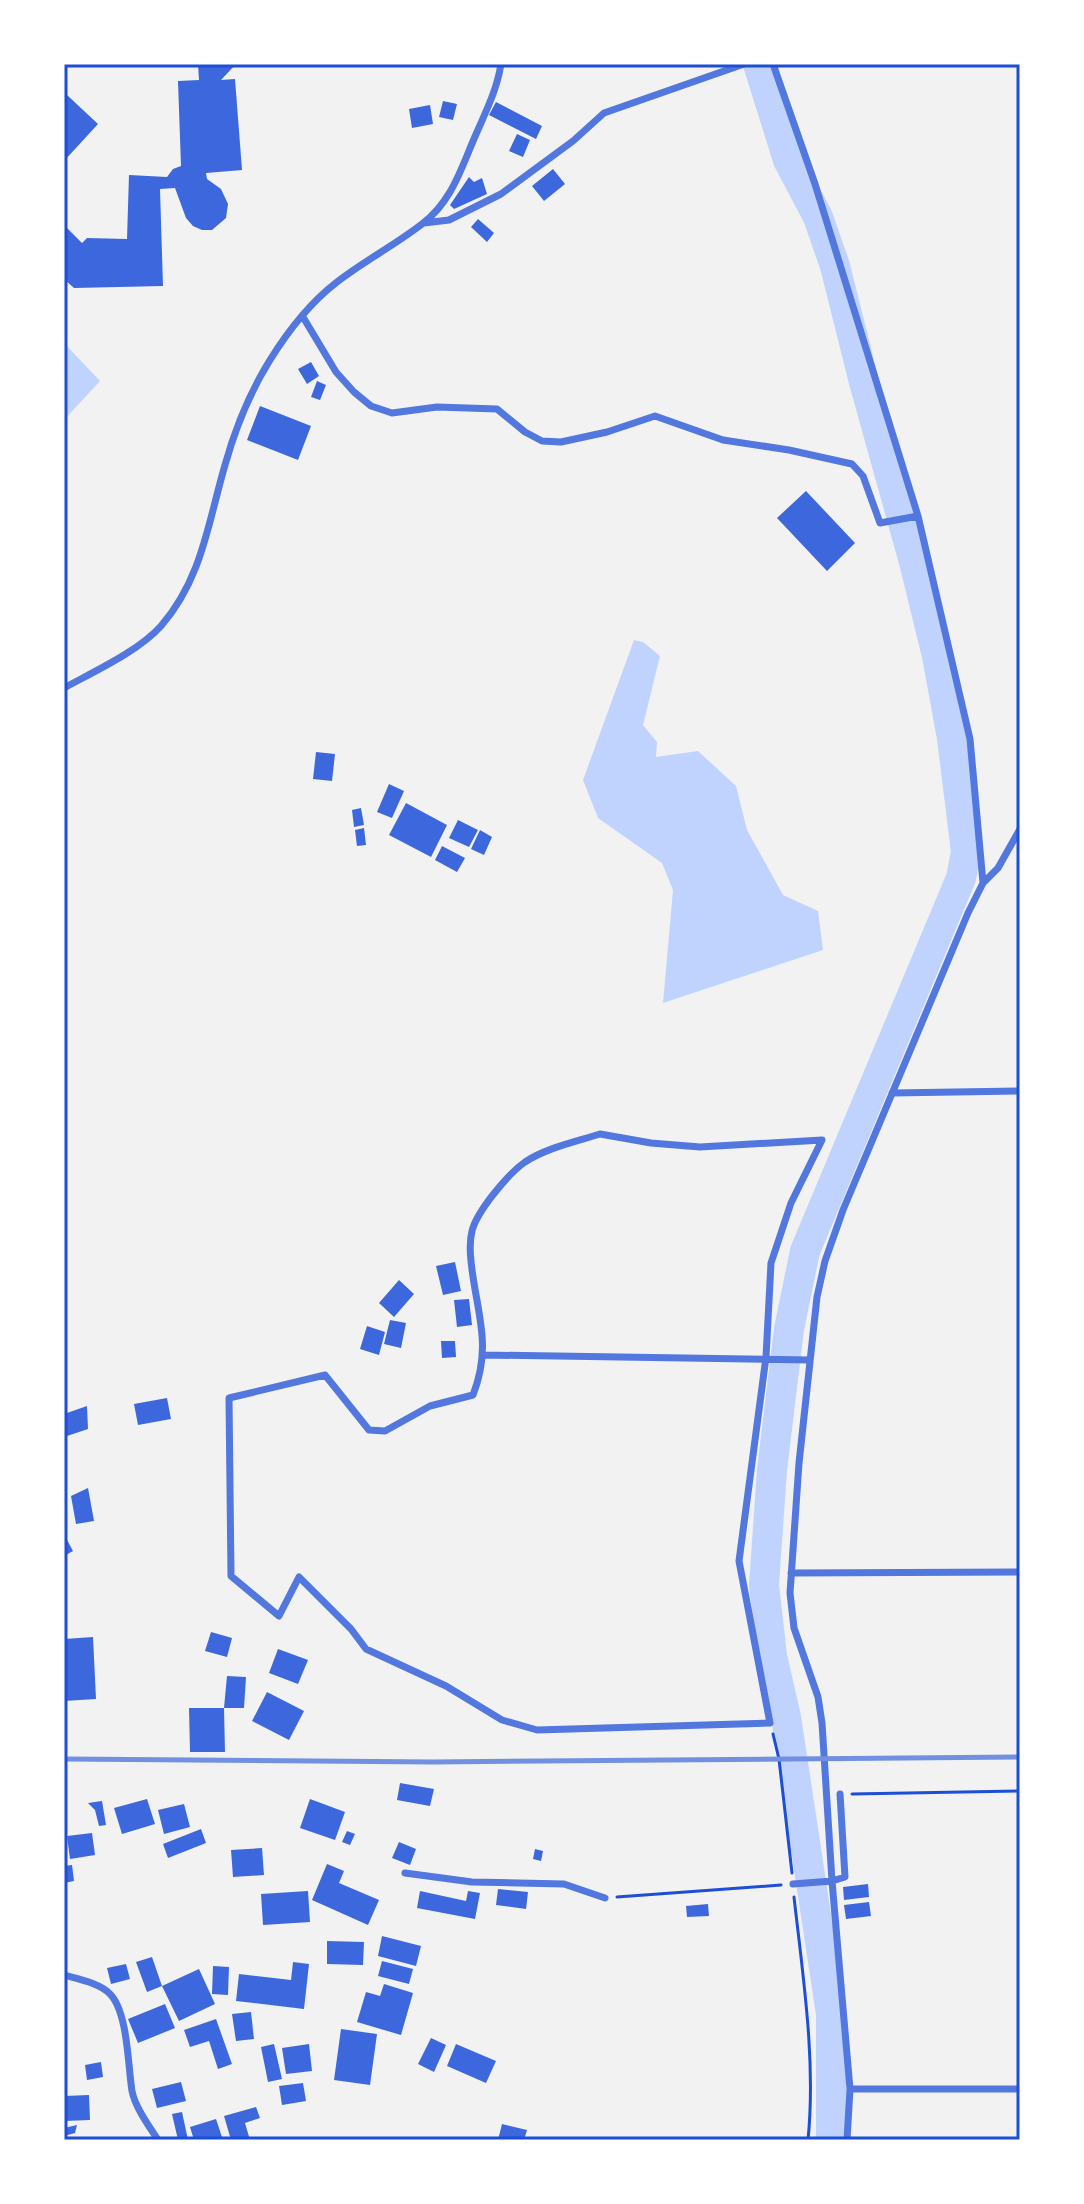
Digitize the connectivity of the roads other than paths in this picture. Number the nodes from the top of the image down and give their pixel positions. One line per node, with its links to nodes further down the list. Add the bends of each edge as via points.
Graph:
1 (501, 64): 4 (street, via 466,163)
2 (773, 64): 6 (street)
3 (742, 65): 4 (street, via 604,113 501,194 449,220)
4 (424, 223): 5 (street, via 338,281)
5 (303, 317): 6 (street, via 354,392 371,406 392,413 437,407 497,409 542,441 561,442 655,416 723,440 852,464 863,476 880,523); 7 (street, via 271,359 243,412 192,581 160,628 114,662)
6 (918, 516): 9 (street, via 970,739)
7 (64, 688)
8 (1020, 829): 9 (street)
9 (983, 883): 11 (street)
10 (1020, 1091): 11 (street)
11 (892, 1093): 14 (street, via 825,1261)
12 (484, 1355): 13 (street); 13 (street, via 471,1260 473,1229 491,1196 524,1163 600,1134 700,1147 822,1140 791,1203 771,1263); 13 (street, via 473,1395 430,1406 385,1431 369,1430 325,1375 229,1398 231,1576 279,1616 299,1577 366,1649 446,1686 502,1720 537,1730 770,1723 739,1561)
13 (770, 1357): 14 (street)
14 (810, 1360): 16 (street)
15 (1020, 1572): 16 (street)
16 (791, 1573): 19 (street, via 794,1628 822,1723)
17 (840, 1794): 19 (street, via 845,1877)
18 (405, 1873): 21 (street, via 472,1882 564,1884)
19 (829, 1881): 20 (street); 23 (street)
20 (796, 1883)
21 (605, 1898)
22 (64, 1975): 25 (street, via 110,1994 130,2056 132,2094)
23 (850, 2089): 24 (street); 26 (street)
24 (1020, 2089)
25 (158, 2140)
26 (847, 2140)

